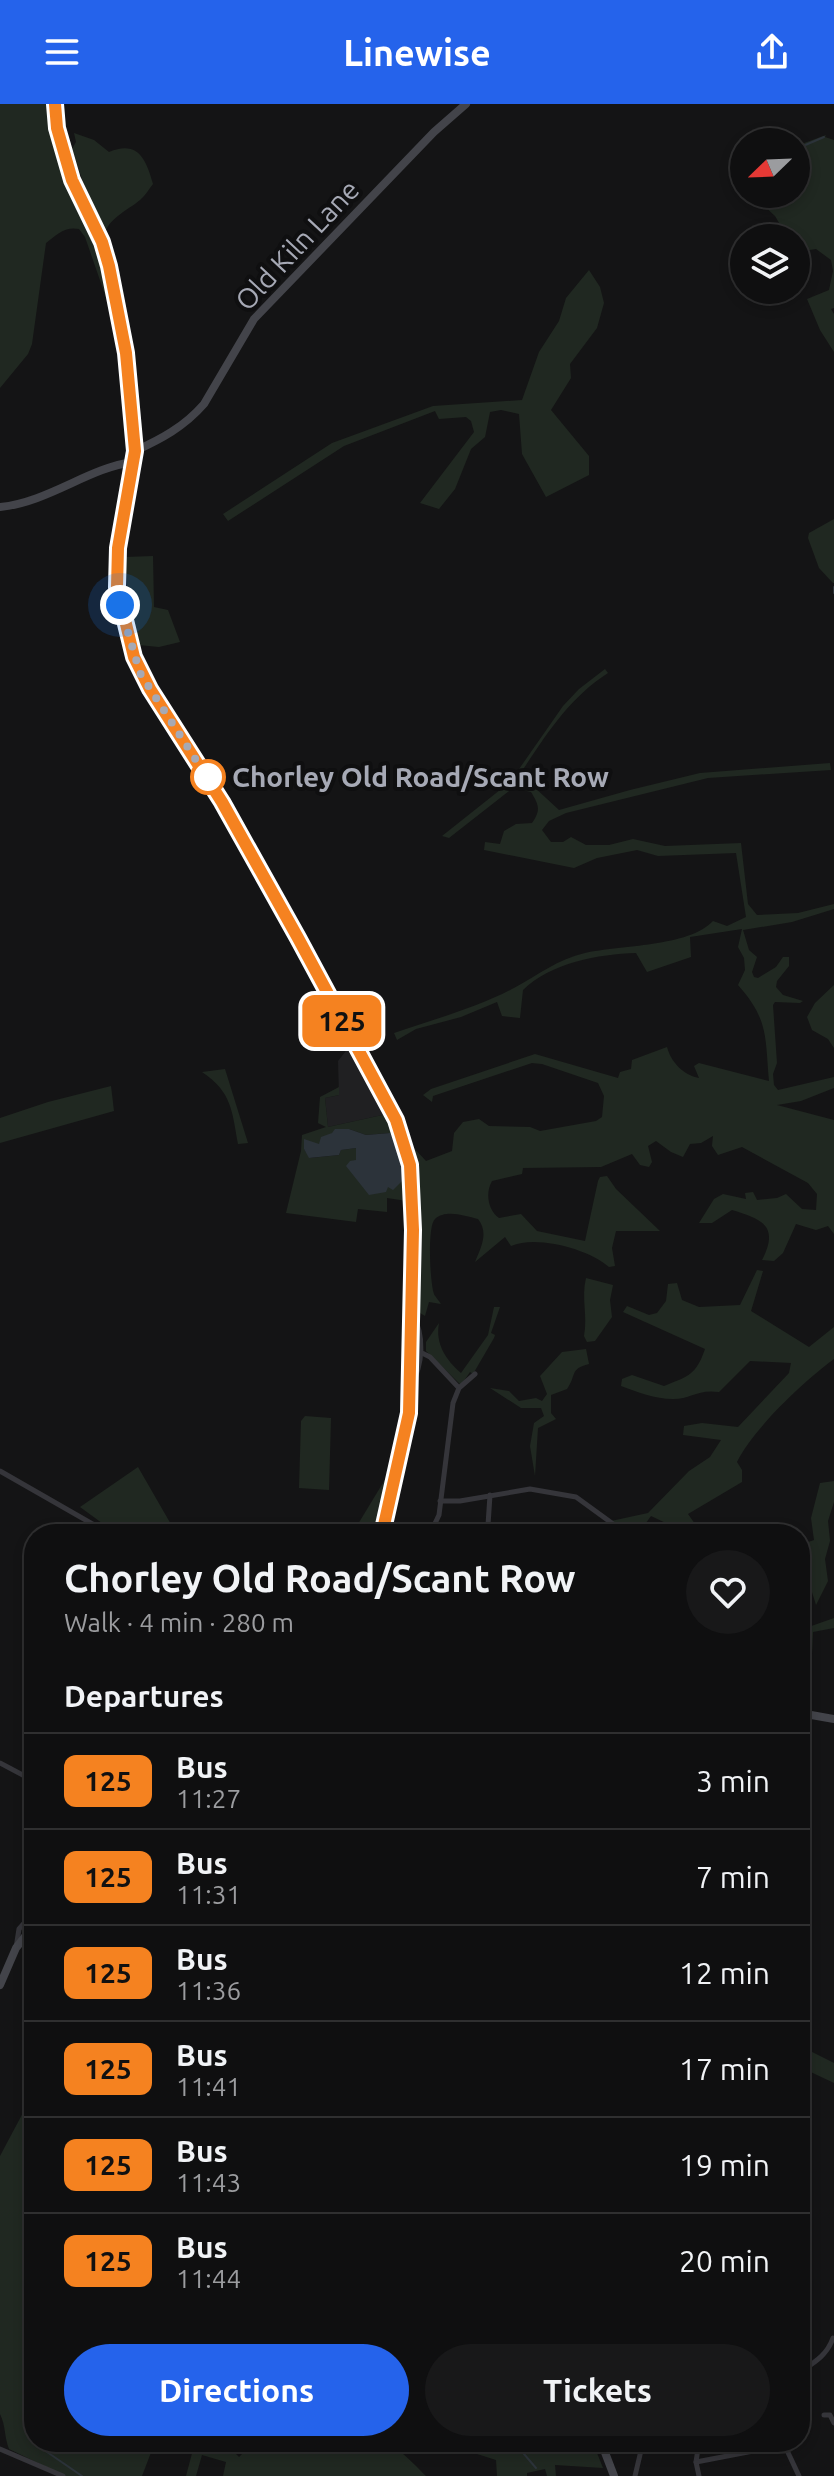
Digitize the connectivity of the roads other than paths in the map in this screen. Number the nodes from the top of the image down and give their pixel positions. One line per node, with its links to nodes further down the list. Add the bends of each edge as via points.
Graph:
1 (55, 104): 3 (main road, via 68,168 113,280)
2 (466, 104): 3 (main road, Old Kiln Lane, via 254,319 194,415)
3 (135, 451): 4 (main road)
4 (133, 462): 5 (main road); 6 (main road, via 117,578 134,657 222,802 396,1120 410,1165)
5 (0, 507)
6 (411, 1317): 7 (street, via 418,1324); 9 (main road)
7 (420, 1352): 9 (street, via 418,1375); 10 (street)
8 (475, 1374): 10 (street)
9 (410, 1383): 15 (main road, via 404,1441)
10 (459, 1388): 13 (street)
11 (0, 1471): 14 (street)
12 (490, 1495): 13 (street); 17 (street); 18 (street, via 528,1488 572,1495)
13 (440, 1501): 16 (street)
14 (93, 1524)
15 (384, 1524)
16 (437, 1524)
17 (488, 1524)
18 (613, 1524)
19 (810, 1715): 20 (main road)
20 (834, 1719)
21 (0, 1763): 22 (street)
22 (24, 1776)
23 (24, 1923): 25 (street)
24 (24, 1938): 25 (main road)
25 (16, 1948): 26 (main road)
26 (0, 1985)
27 (833, 2338): 28 (street)
28 (810, 2365)
29 (829, 2413): 30 (street)
30 (834, 2423)
31 (0, 2449): 38 (street)
32 (605, 2452): 39 (main road)
33 (641, 2452): 40 (street)
34 (698, 2452): 37 (street)
35 (745, 2452): 37 (street)
36 (788, 2452): 42 (street)
37 (696, 2462): 41 (street)
38 (63, 2476)
39 (614, 2476)
40 (635, 2476)
41 (699, 2476)
42 (799, 2476)

